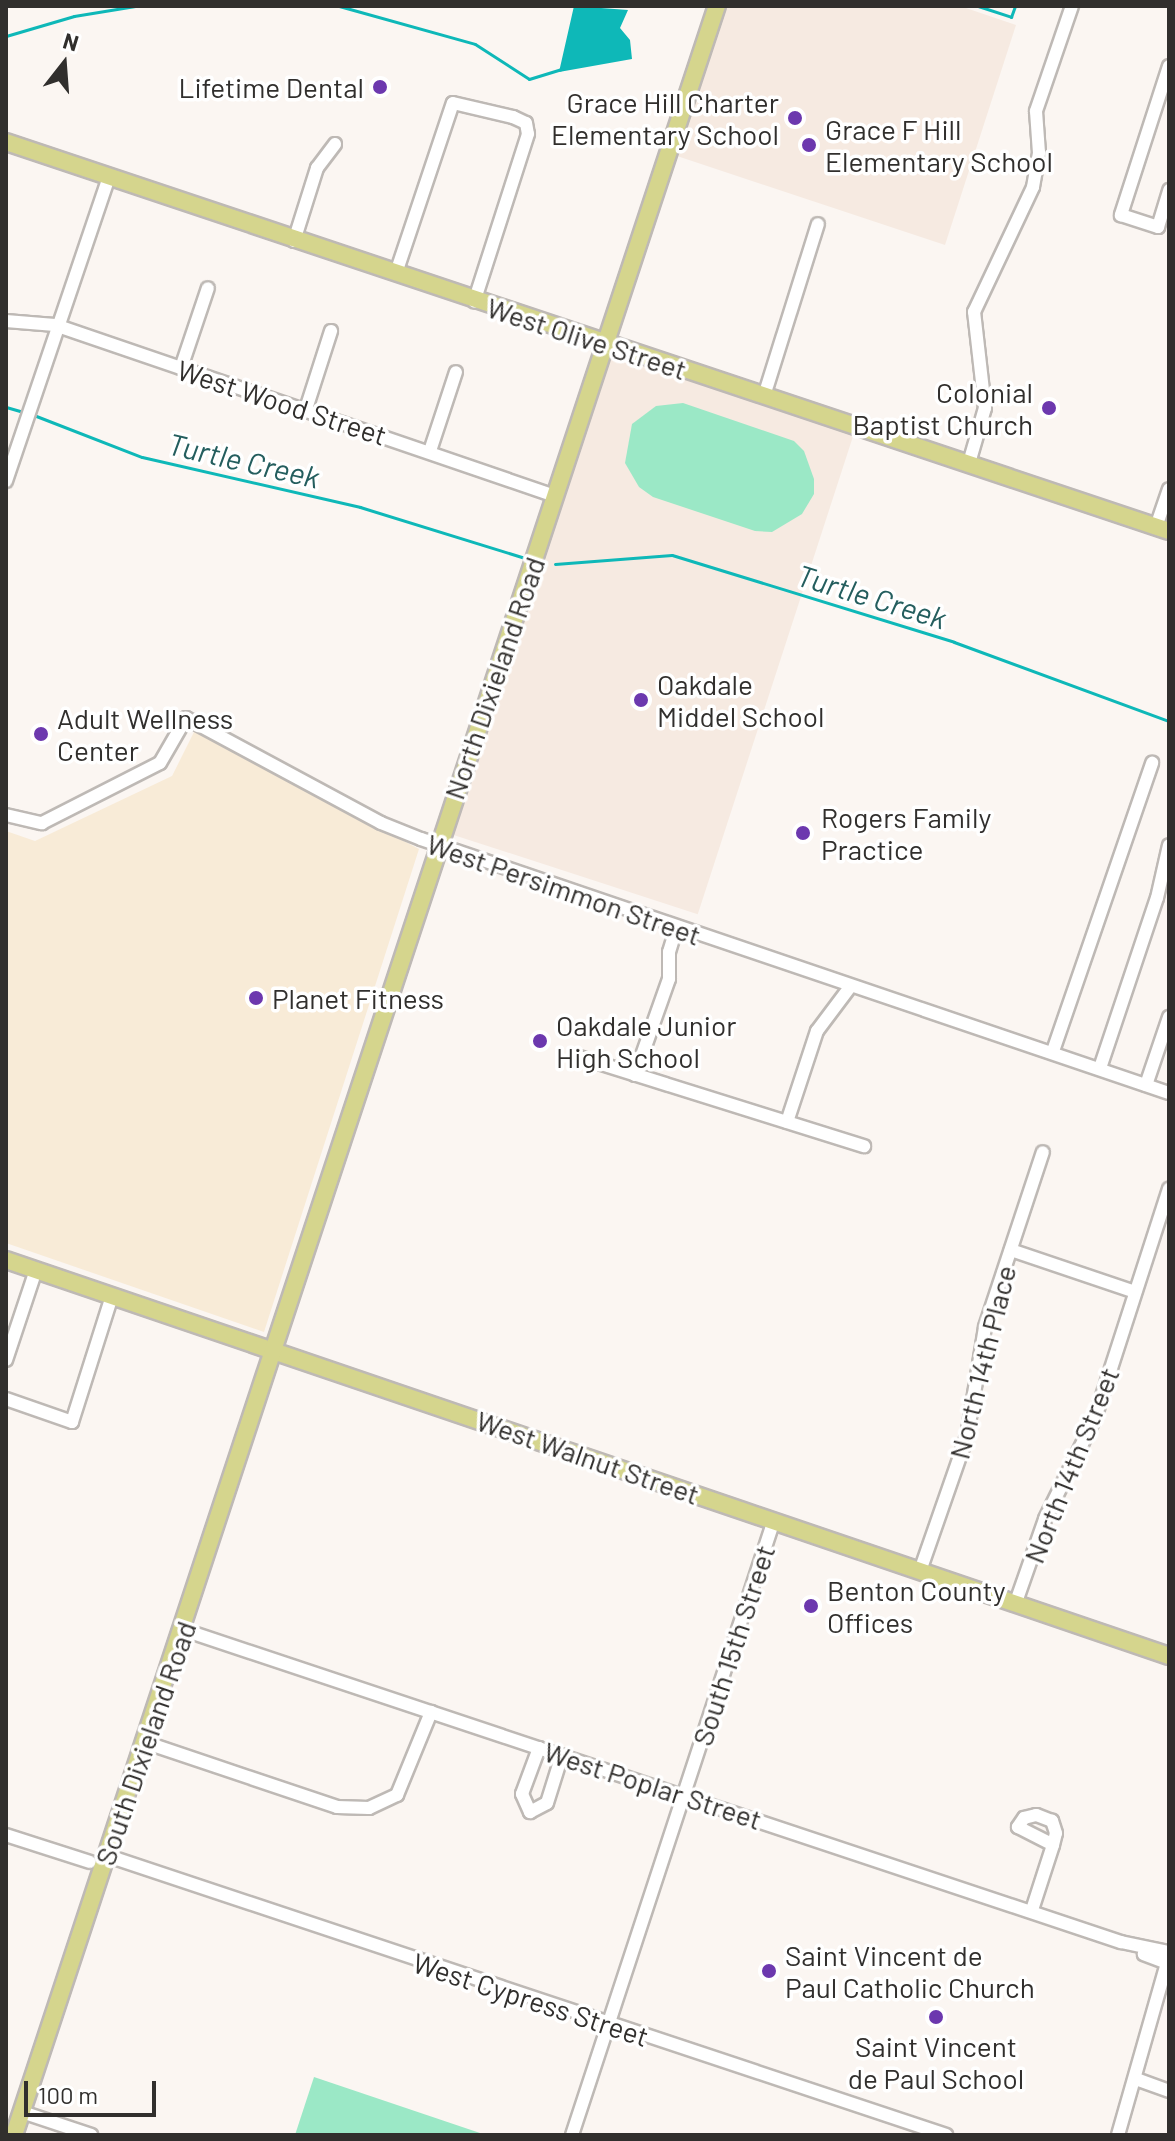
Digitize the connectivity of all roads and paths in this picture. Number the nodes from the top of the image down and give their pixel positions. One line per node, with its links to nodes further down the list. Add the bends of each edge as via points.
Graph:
1 (717, 6): 16 (main road, North Dixieland Road)
2 (1072, 6): 22 (street, via 1036,111 1039,153 1033,187 974,312 985,408)
3 (1169, 66): 7 (street, via 1121,215 1158,227)
4 (6, 142): 6 (main road, West Olive Street)
5 (335, 144): 9 (street, via 317,168)
6 (109, 176): 9 (main road, West Olive Street); 14 (street)
7 (1169, 190)
8 (818, 224): 19 (street)
9 (294, 241): 10 (main road, West Olive Street)
10 (396, 273): 12 (main road, West Olive Street); 12 (street, via 449,110 458,101 526,123 528,134)
11 (208, 288): 17 (street)
12 (474, 302): 16 (main road, West Olive Street)
13 (6, 321): 14 (street, West Wood Street)
14 (55, 325): 17 (street, West Wood Street); 23 (street)
15 (331, 331): 20 (street)
16 (609, 346): 19 (main road, West Olive Street); 25 (main road, North Dixieland Road)
17 (181, 368): 20 (street, West Wood Street)
18 (456, 372): 21 (street)
19 (764, 396): 22 (main road, West Olive Street)
20 (306, 409): 21 (street, West Wood Street)
21 (430, 451): 25 (street, West Wood Street)
22 (969, 463): 26 (main road, West Olive Street)
23 (6, 481)
24 (1169, 489): 26 (street)
25 (555, 496): 29 (main road, North Dixieland Road)
26 (1163, 529)
27 (1152, 763): 34 (street)
28 (6, 815): 29 (street, West Persimmon Street, via 42,823 160,763 186,718 381,823)
29 (437, 843): 31 (street, West Persimmon Street); 49 (main road, North Dixieland Road)
30 (1169, 845): 36 (street, via 1157,898)
31 (676, 929): 32 (street, West Persimmon Street); 37 (street, via 669,979)
32 (850, 987): 34 (street, West Persimmon Street); 40 (street, via 817,1031)
33 (1169, 1017): 38 (street)
34 (1053, 1051): 36 (street, West Persimmon Street)
35 (576, 1056): 37 (street)
36 (1100, 1068): 38 (street, West Persimmon Street)
37 (635, 1075): 40 (street)
38 (1146, 1085): 39 (street, West Persimmon Street)
39 (1169, 1093)
40 (787, 1122): 41 (street)
41 (864, 1146)
42 (1043, 1152): 44 (street, North 14th Place)
43 (1169, 1189): 47 (street, North 14th Street)
44 (1011, 1250): 47 (street); 53 (street, North 14th Place, via 985,1327 967,1436)
45 (6, 1260): 46 (main road, West Walnut Street)
46 (36, 1270): 48 (main road, West Walnut Street); 50 (street)
47 (1135, 1292): 54 (street, North 14th Street, via 1095,1418 1045,1519)
48 (112, 1296): 49 (main road, West Walnut Street); 51 (street, via 72,1422)
49 (272, 1350): 52 (main road, West Walnut Street); 55 (main road, South Dixieland Road)
50 (6, 1360)
51 (6, 1399)
52 (774, 1520): 53 (main road, West Walnut Street); 61 (street, South 15th Street)
53 (920, 1571): 54 (main road, West Walnut Street)
54 (1016, 1602): 56 (main road, West Walnut Street)
55 (184, 1630): 57 (street, West Poplar Street); 58 (main road, South Dixieland Road)
56 (1169, 1656)
57 (431, 1712): 58 (street, via 397,1795 369,1808 337,1807); 59 (street, West Poplar Street)
58 (147, 1743): 73 (main road, South Dixieland Road)
59 (539, 1748): 60 (street, West Poplar Street); 60 (street, via 522,1794 530,1812 547,1803)
60 (562, 1755): 61 (street, West Poplar Street)
61 (684, 1795): 66 (street, West Poplar Street); 70 (street, South 15th Street)
62 (6, 1835): 65 (street)
63 (1053, 1845): 66 (street)
64 (117, 1859): 70 (street, West Cypress Street)
65 (90, 1862)
66 (1032, 1910): 67 (street, West Poplar Street)
67 (1169, 1959): 69 (street)
68 (1169, 1990): 69 (street)
69 (1156, 2014): 71 (street)
70 (608, 2026): 76 (street, South 15th Street); 77 (street, West Cypress Street)
71 (1136, 2079): 72 (street); 78 (street)
72 (1169, 2091)
73 (22, 2112): 74 (main road, South Dixieland Road); 75 (street)
74 (14, 2135)
75 (91, 2135)
76 (572, 2135)
77 (946, 2135)
78 (1118, 2135)

